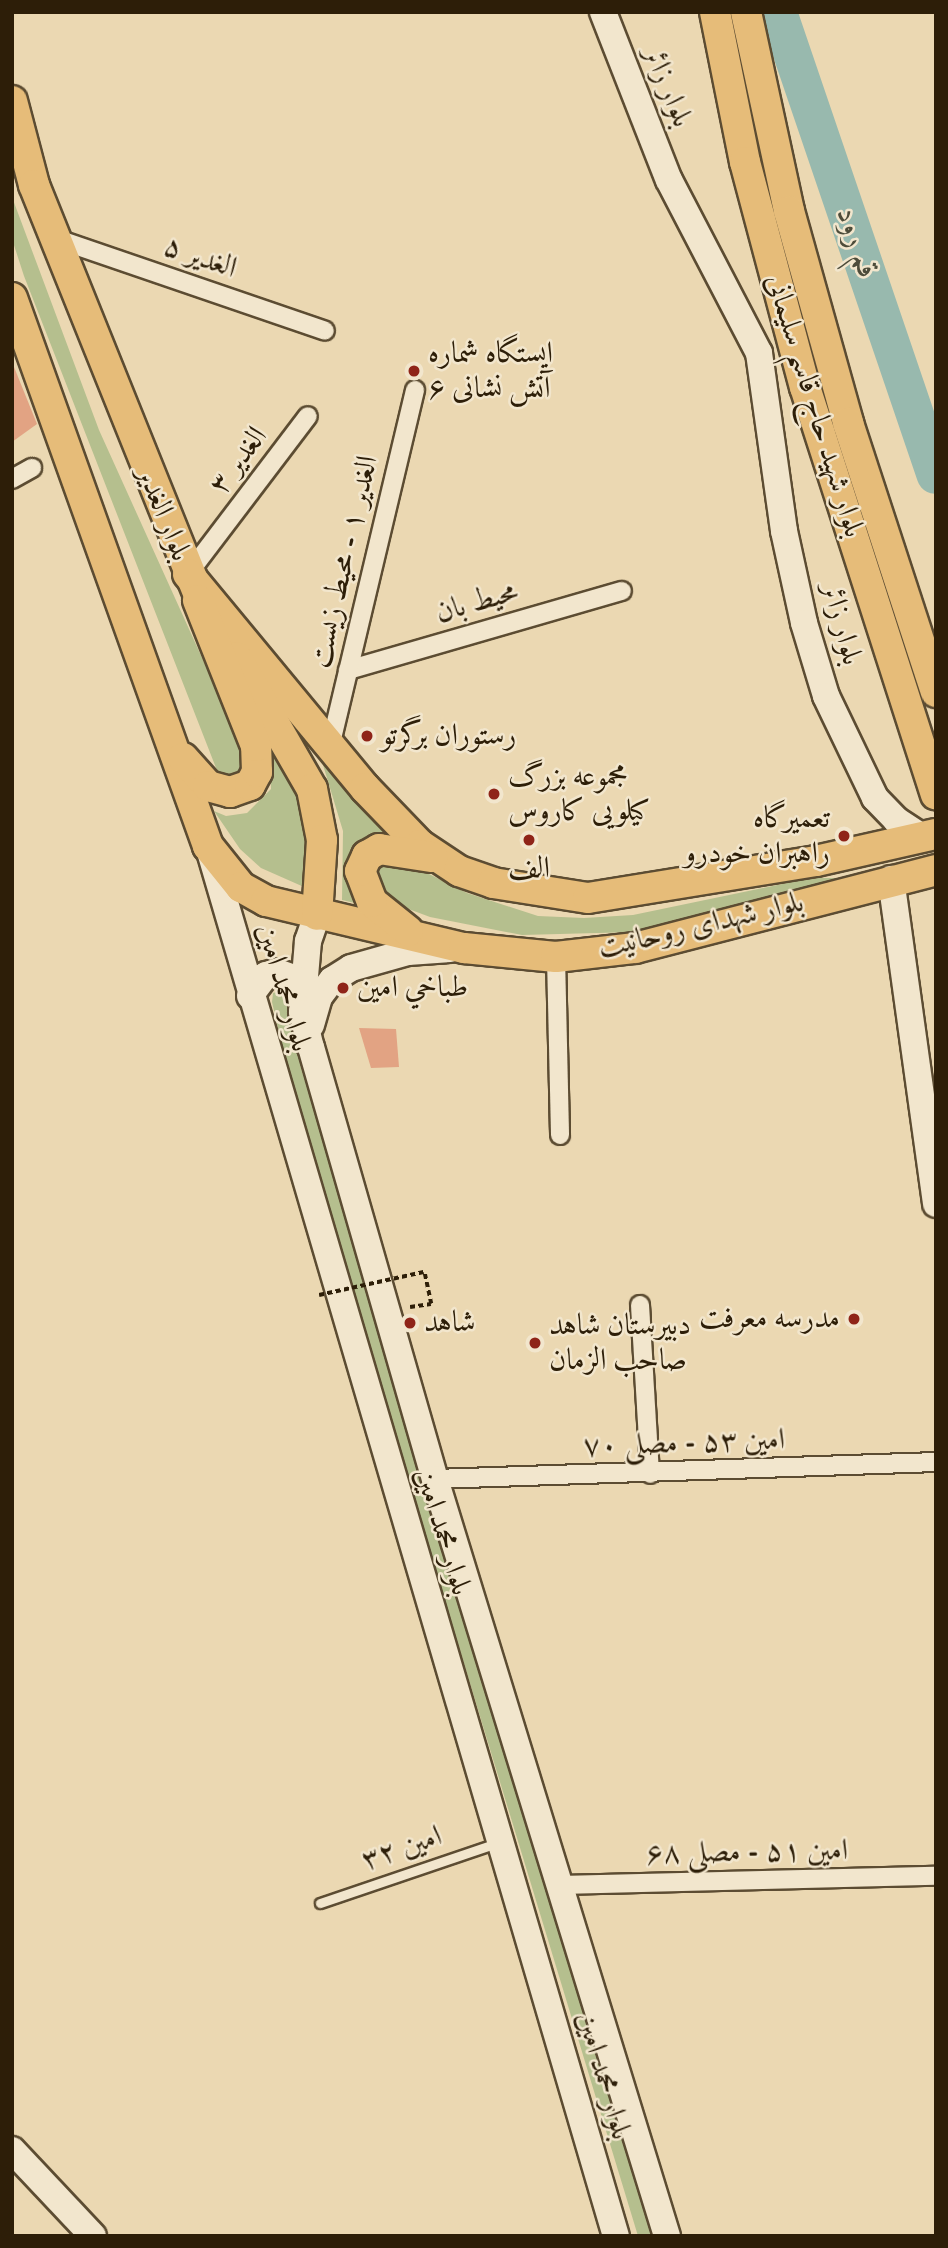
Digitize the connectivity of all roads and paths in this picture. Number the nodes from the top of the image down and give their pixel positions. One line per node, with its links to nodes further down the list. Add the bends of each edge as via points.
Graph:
1 (603, 12): 19 (main road, بلوار زائر, via 669,180 759,353 784,531 826,696 875,798 896,820)
2 (715, 12): 18 (main road, بلوار شهید حاج قاسم سلیمانی, via 745,162 805,387)
3 (746, 12): 15 (main road, بلوار شهید حاج قاسم سلیمانی, via 792,224 848,423)
4 (12, 101): 5 (main road, بلوار الغدیر, via 34,185)
5 (57, 239): 7 (street, الغدیر ۵); 12 (main road, بلوار الغدیر)
6 (12, 299): 16 (main road)
7 (325, 331)
8 (415, 390): 14 (street, الغدیر ۱ - محیط زیست)
9 (308, 416): 12 (street, الغدیر ۳)
10 (32, 468): 11 (street)
11 (12, 479)
12 (188, 574): 16 (main road, via 256,746 257,772 250,785 230,792 208,786 186,763); 17 (main road); 24 (main road, بلوار الغدیر, via 312,789 322,840)
13 (622, 591): 14 (street, محیط بان)
14 (348, 670): 17 (street, الغدیر ۱ - محیط زیست)
15 (936, 692)
16 (167, 729): 20 (main road)
17 (330, 747): 21 (main road, via 420,845)
18 (936, 794)
19 (929, 836): 21 (main road, بلوار شهدای روحانیت, via 816,861 588,898 493,883)
20 (208, 846): 24 (main road, بلوار شهدای روحانیت, via 241,887 266,901); 29 (main road, بلوار محمد امین)
21 (442, 860): 25 (main road, via 409,850 379,849 367,856 360,871 372,902)
22 (936, 870): 23 (main road, بلوار شهدای روحانیت)
23 (891, 879): 27 (main road, بلوار شهدای روحانیت, via 635,948); 32 (main road)
24 (317, 915): 25 (main road, بلوار شهدای روحانیت); 28 (main road, بلوار محمد امین, via 308,941)
25 (416, 937): 26 (main road, بلوار شهدای روحانیت)
26 (464, 948): 27 (main road, بلوار شهدای روحانیت); 30 (main road, via 376,958 332,980 312,1016)
27 (556, 957): 31 (street)
28 (304, 988): 29 (main road, via 296,979 277,972 266,975); 30 (main road, بلوار محمد امین, via 302,1012)
29 (250, 996): 39 (main road, بلوار محمد امین)
30 (311, 1047): 38 (main road, بلوار محمد امین)
31 (561, 1135)
32 (936, 1204)
33 (319, 1295): 34 (path, bridge, via 424,1272)
34 (431, 1304)
35 (640, 1305): 37 (street)
36 (936, 1462): 37 (street, امین ۵۳ - مصلی ۷۰)
37 (650, 1475): 38 (street, امین ۵۳ - مصلی ۷۰)
38 (435, 1479): 41 (main road, بلوار محمد امین)
39 (500, 1842): 42 (lane, امین ۳۲); 45 (main road, بلوار محمد امین)
40 (936, 1877): 41 (street, امین ۵۱ - مصلی ۶۸)
41 (559, 1885): 46 (main road, بلوار محمد امین)
42 (320, 1903)
43 (12, 2150): 44 (main road)
44 (93, 2236)
45 (616, 2236)
46 (667, 2236)

